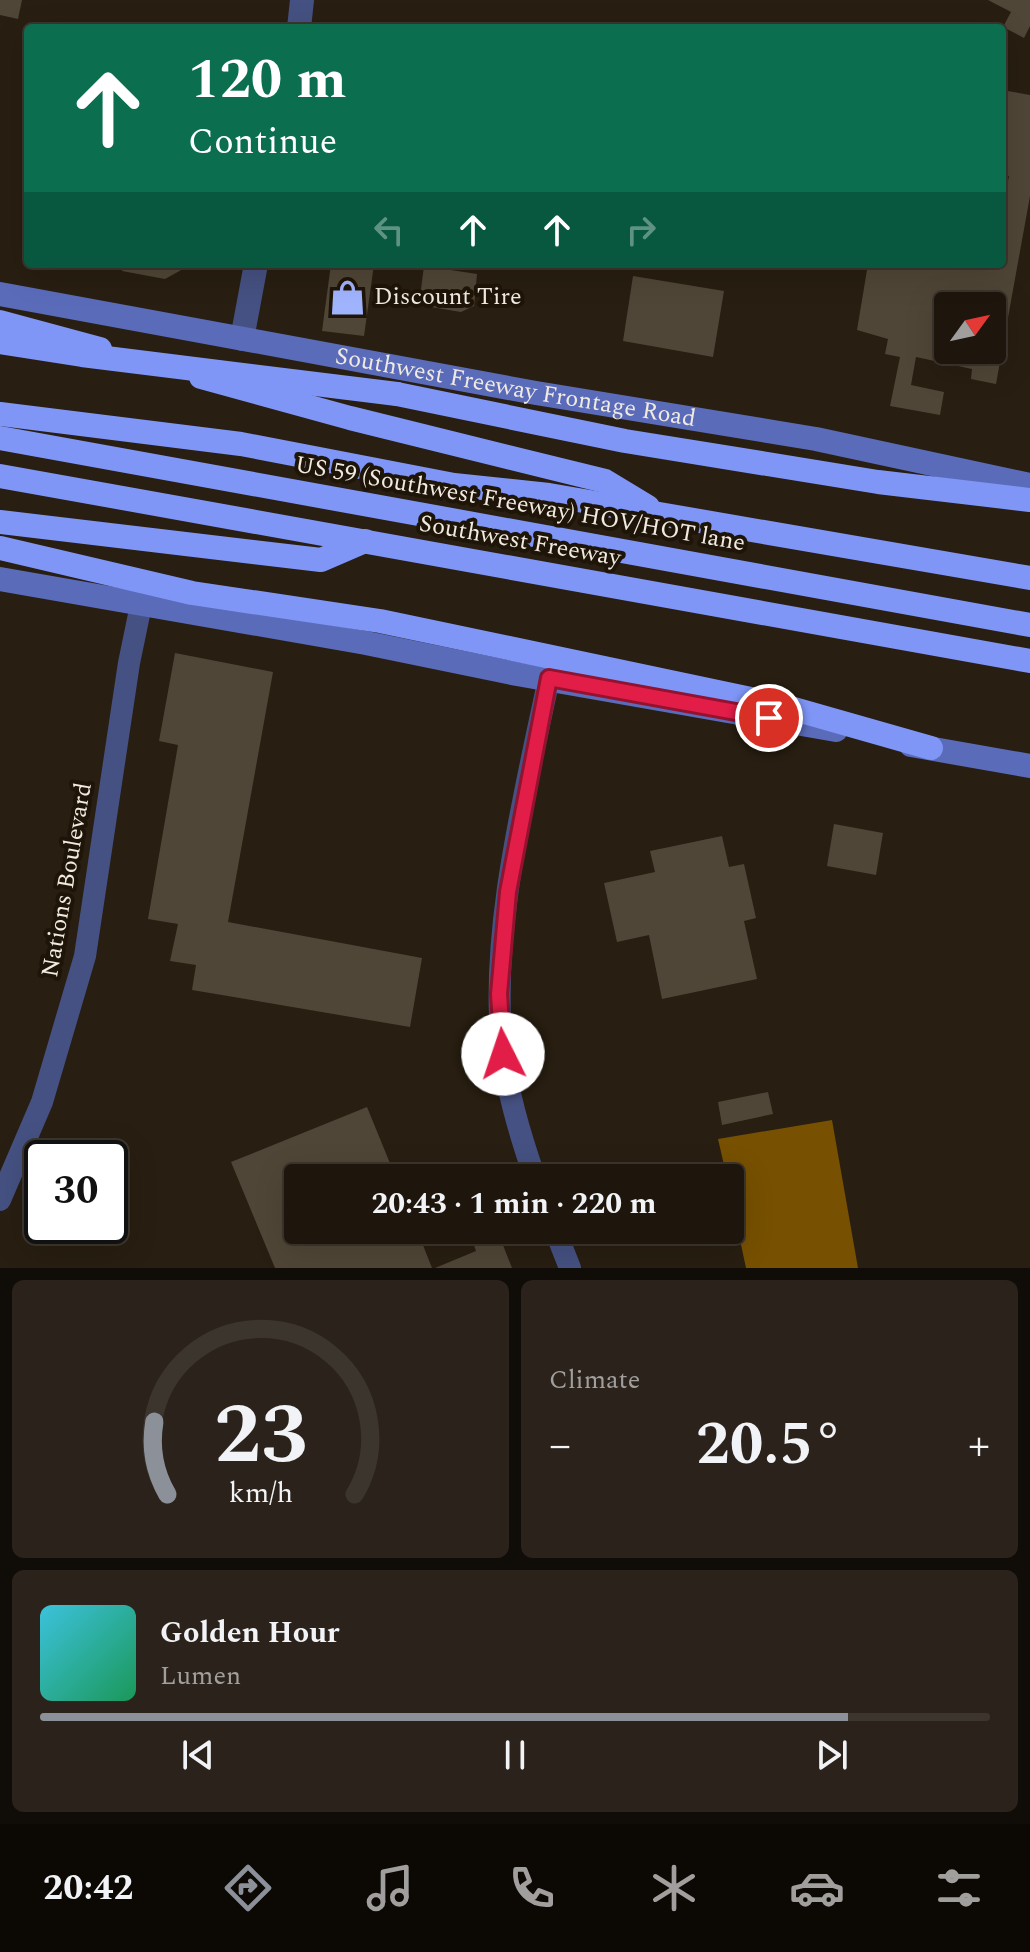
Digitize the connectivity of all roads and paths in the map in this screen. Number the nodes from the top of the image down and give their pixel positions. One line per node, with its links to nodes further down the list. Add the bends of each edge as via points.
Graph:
1 (302, 0): 2 (street)
2 (299, 24)
3 (255, 268): 6 (street)
4 (0, 294): 6 (main road, Southwest Freeway Frontage Road)
5 (0, 322): 13 (highway, via 605,481)
6 (242, 339): 11 (main road, Southwest Freeway Frontage Road, via 816,439)
7 (0, 342): 12 (highway, bridge, via 397,394 625,441 878,482)
8 (0, 414): 13 (highway, Southwest Freeway, via 241,444 454,485)
9 (0, 438): 20 (highway, US 59 (Southwest Freeway) HOV/HOT lane)
10 (0, 476): 15 (highway, Southwest Freeway)
11 (1030, 485)
12 (1030, 500)
13 (664, 516): 17 (highway, Southwest Freeway)
14 (0, 522): 15 (highway, via 321,560)
15 (365, 541): 21 (highway, Southwest Freeway)
16 (6, 549): 23 (highway, via 192,593 380,621 780,705)
17 (1030, 578)
18 (0, 579): 19 (main road)
19 (141, 605): 22 (main road); 26 (street, Nations Boulevard, via 85,956 42,1102)
20 (1030, 625)
21 (1030, 661)
22 (549, 678): 23 (main road); 25 (street, via 508,892 499,994 503,1054)
23 (931, 748): 24 (main road)
24 (1030, 766)
25 (531, 1164)
26 (0, 1200)
27 (561, 1244): 28 (street)
28 (570, 1268)

